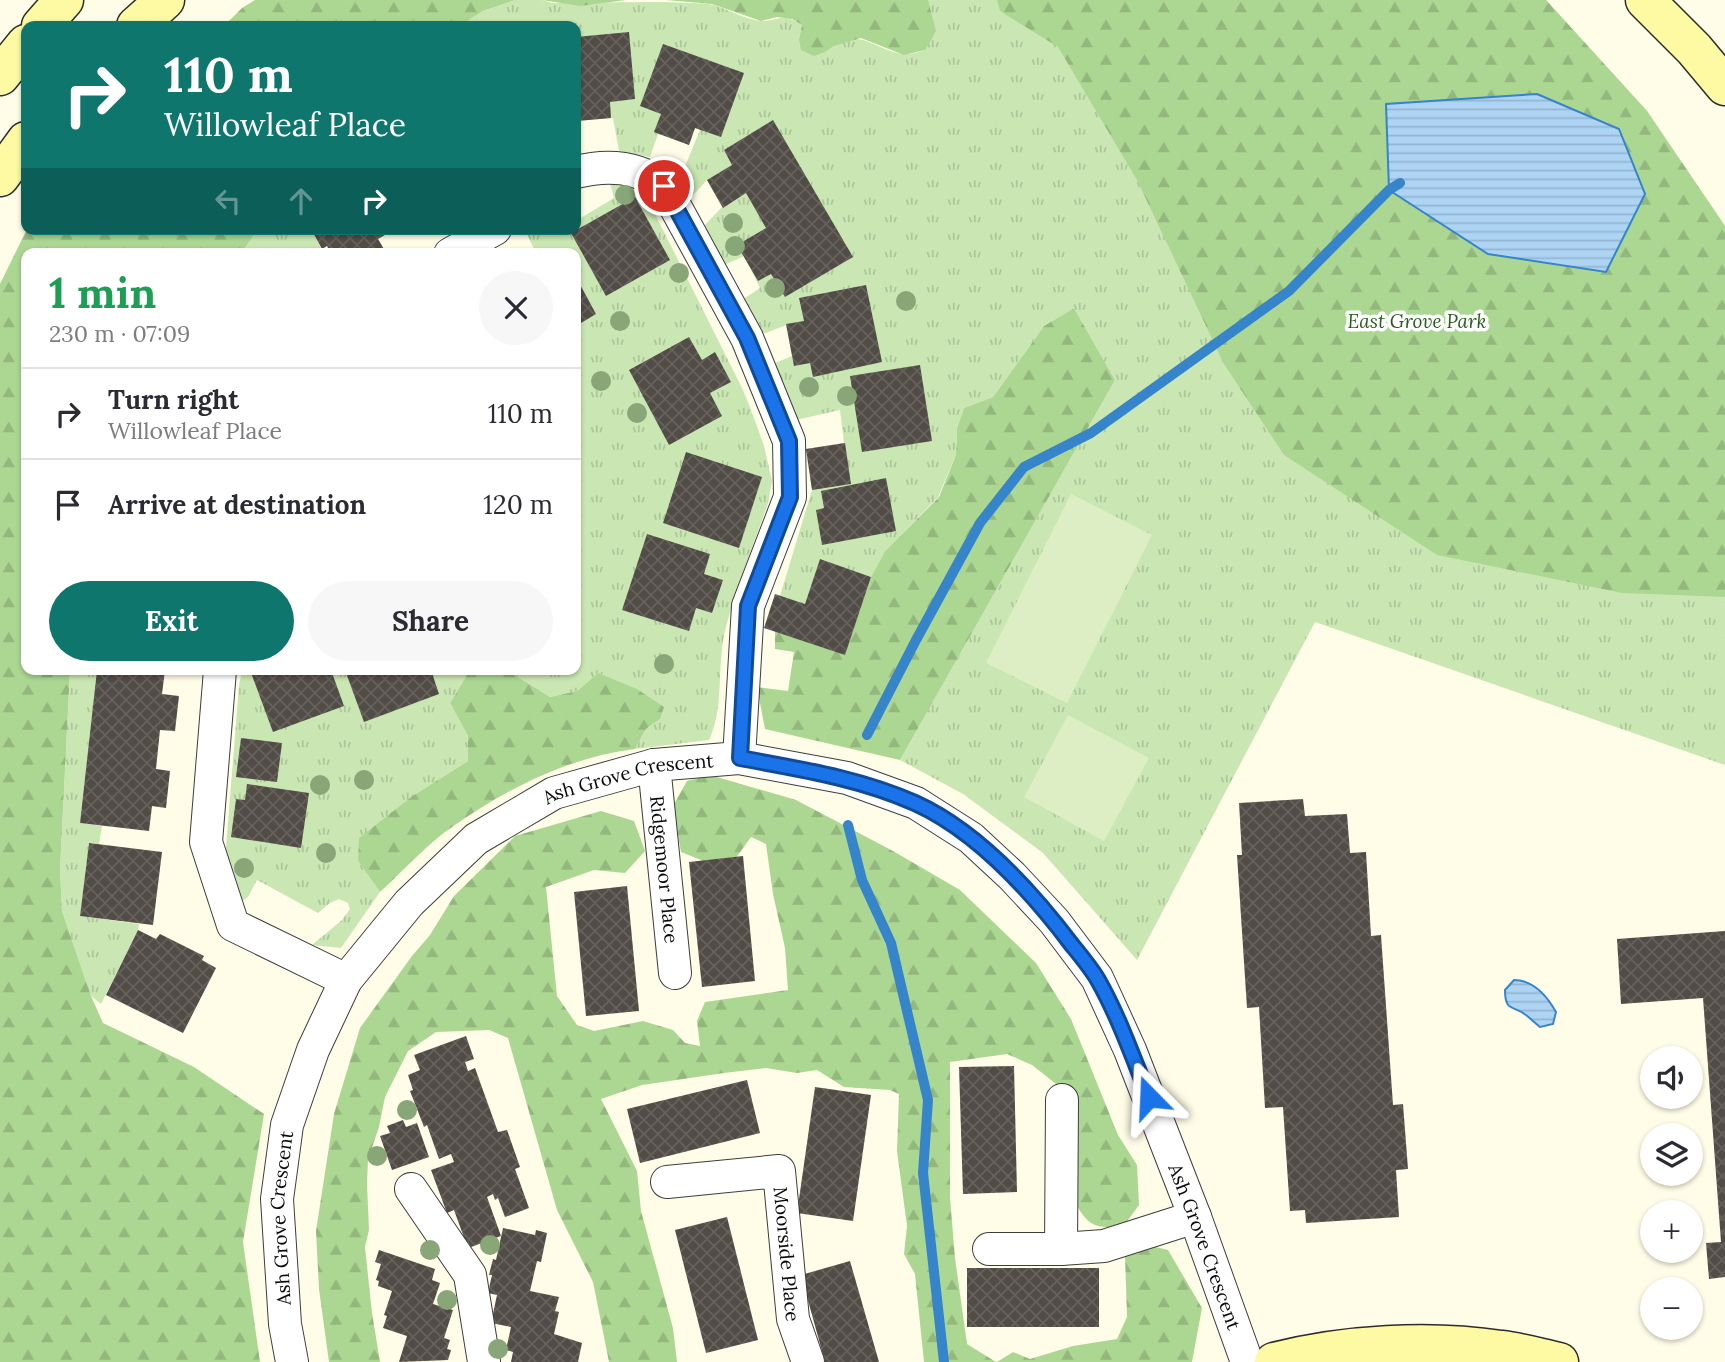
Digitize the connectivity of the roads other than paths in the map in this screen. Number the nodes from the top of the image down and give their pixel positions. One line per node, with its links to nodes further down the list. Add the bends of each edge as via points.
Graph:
1 (64, 0): 4 (main road)
2 (165, 0): 5 (main road)
3 (1645, 0): 8 (main road)
4 (45, 21)
5 (142, 21)
6 (21, 50): 7 (main road)
7 (0, 76)
8 (1725, 86)
9 (21, 148): 11 (main road)
10 (581, 171): 15 (street, via 614,166 650,176 664,186 747,338 789,441 790,497 748,606)
11 (0, 177)
12 (484, 235): 13 (street)
13 (461, 248)
14 (220, 675): 18 (street, via 206,842 233,925)
15 (740, 758): 16 (street, Ash Grove Crescent); 22 (street, Ash Grove Crescent, via 846,778 916,803 971,838 1012,876 1097,978)
16 (654, 765): 17 (street, Ridgemoor Place); 18 (street, Ash Grove Crescent, via 554,793 476,839 409,903)
17 (675, 973)
18 (346, 980): 25 (street, Ash Grove Crescent, via 313,1050 286,1134 277,1199)
19 (1062, 1100): 24 (street)
20 (667, 1182): 27 (street, Moorside Place, via 779,1171 793,1319)
21 (411, 1189): 26 (street, via 470,1275)
22 (1195, 1217): 24 (street, via 1104,1247); 28 (street, Ash Grove Crescent)
23 (989, 1249): 24 (street)
24 (1062, 1249)
25 (292, 1362)
26 (484, 1362)
27 (808, 1362)
28 (1247, 1362)
29 (1274, 1362): 30 (main road, via 1369,1347 1436,1345 1500,1349)
30 (1559, 1362)

